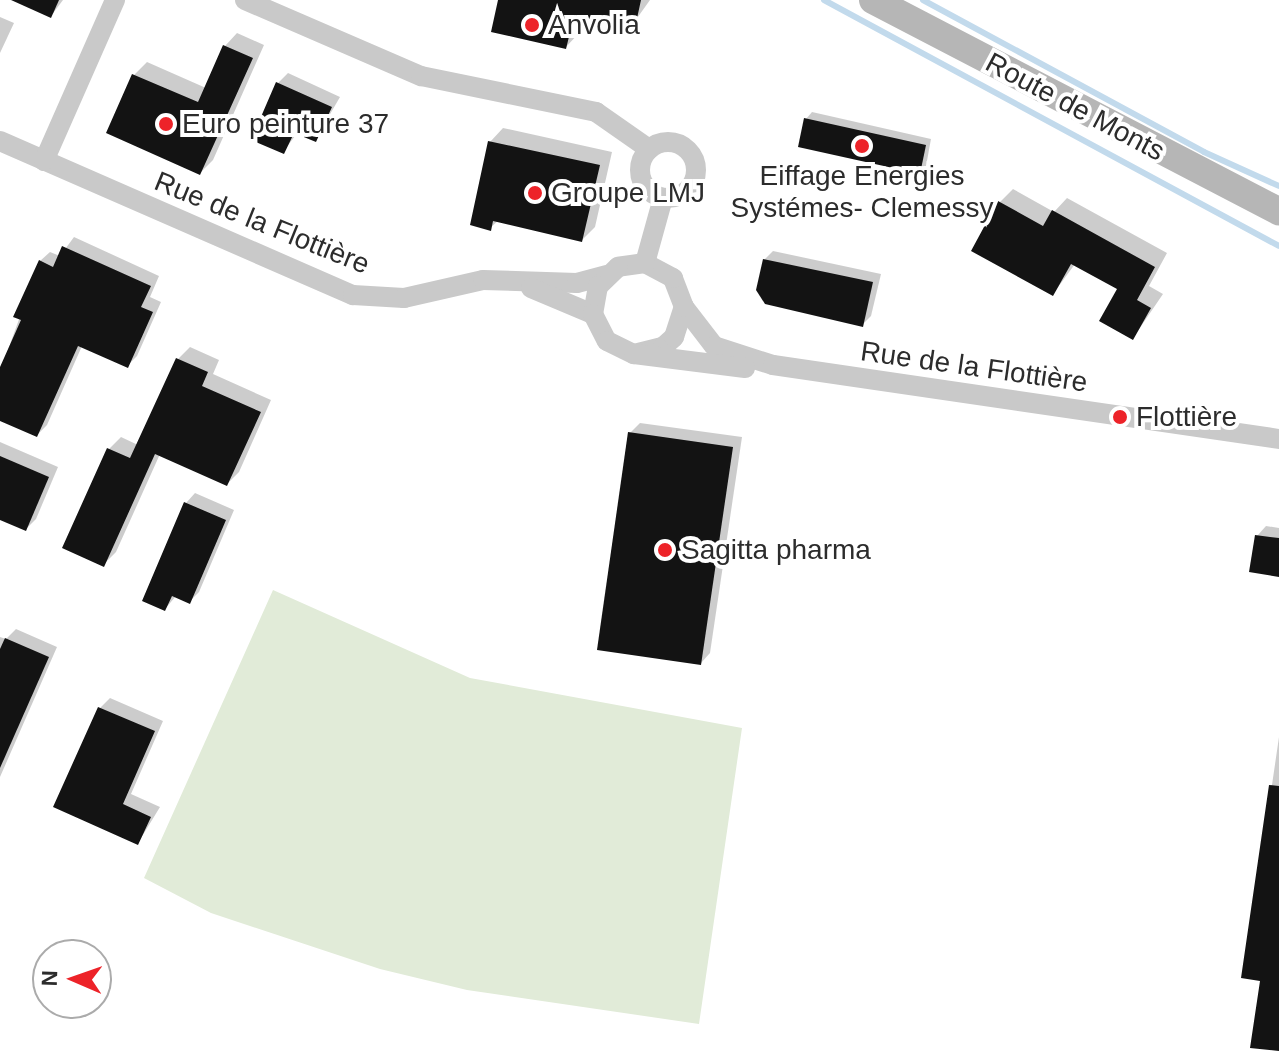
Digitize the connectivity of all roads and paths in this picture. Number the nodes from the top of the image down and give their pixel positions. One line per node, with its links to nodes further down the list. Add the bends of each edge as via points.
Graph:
1 (115, 0): 6 (street)
2 (245, 0): 5 (street, via 421,76 596,112)
3 (873, 0): 8 (main road, Route de Monts)
4 (0, 141): 6 (street, Rue de la Flottière)
5 (649, 149): 7 (street, via 640,173 647,189); 7 (street, via 676,143 696,163 689,190)
6 (44, 161): 11 (street, Rue de la Flottière, via 353,295 404,298)
7 (663, 198): 9 (street)
8 (1279, 211)
9 (645, 263): 10 (street); 12 (street, via 673,278)
10 (607, 275): 11 (street, Rue de la Flottière, via 577,283); 13 (street, via 594,299)
11 (483, 280): 13 (street, via 525,287)
12 (684, 307): 14 (street, via 674,337 649,353); 15 (street, Rue de la Flottière, via 714,346)
13 (593, 314): 14 (street, via 607,341)
14 (634, 354): 15 (street, via 741,368)
15 (773, 365): 16 (street, Rue de la Flottière)
16 (1279, 439)

